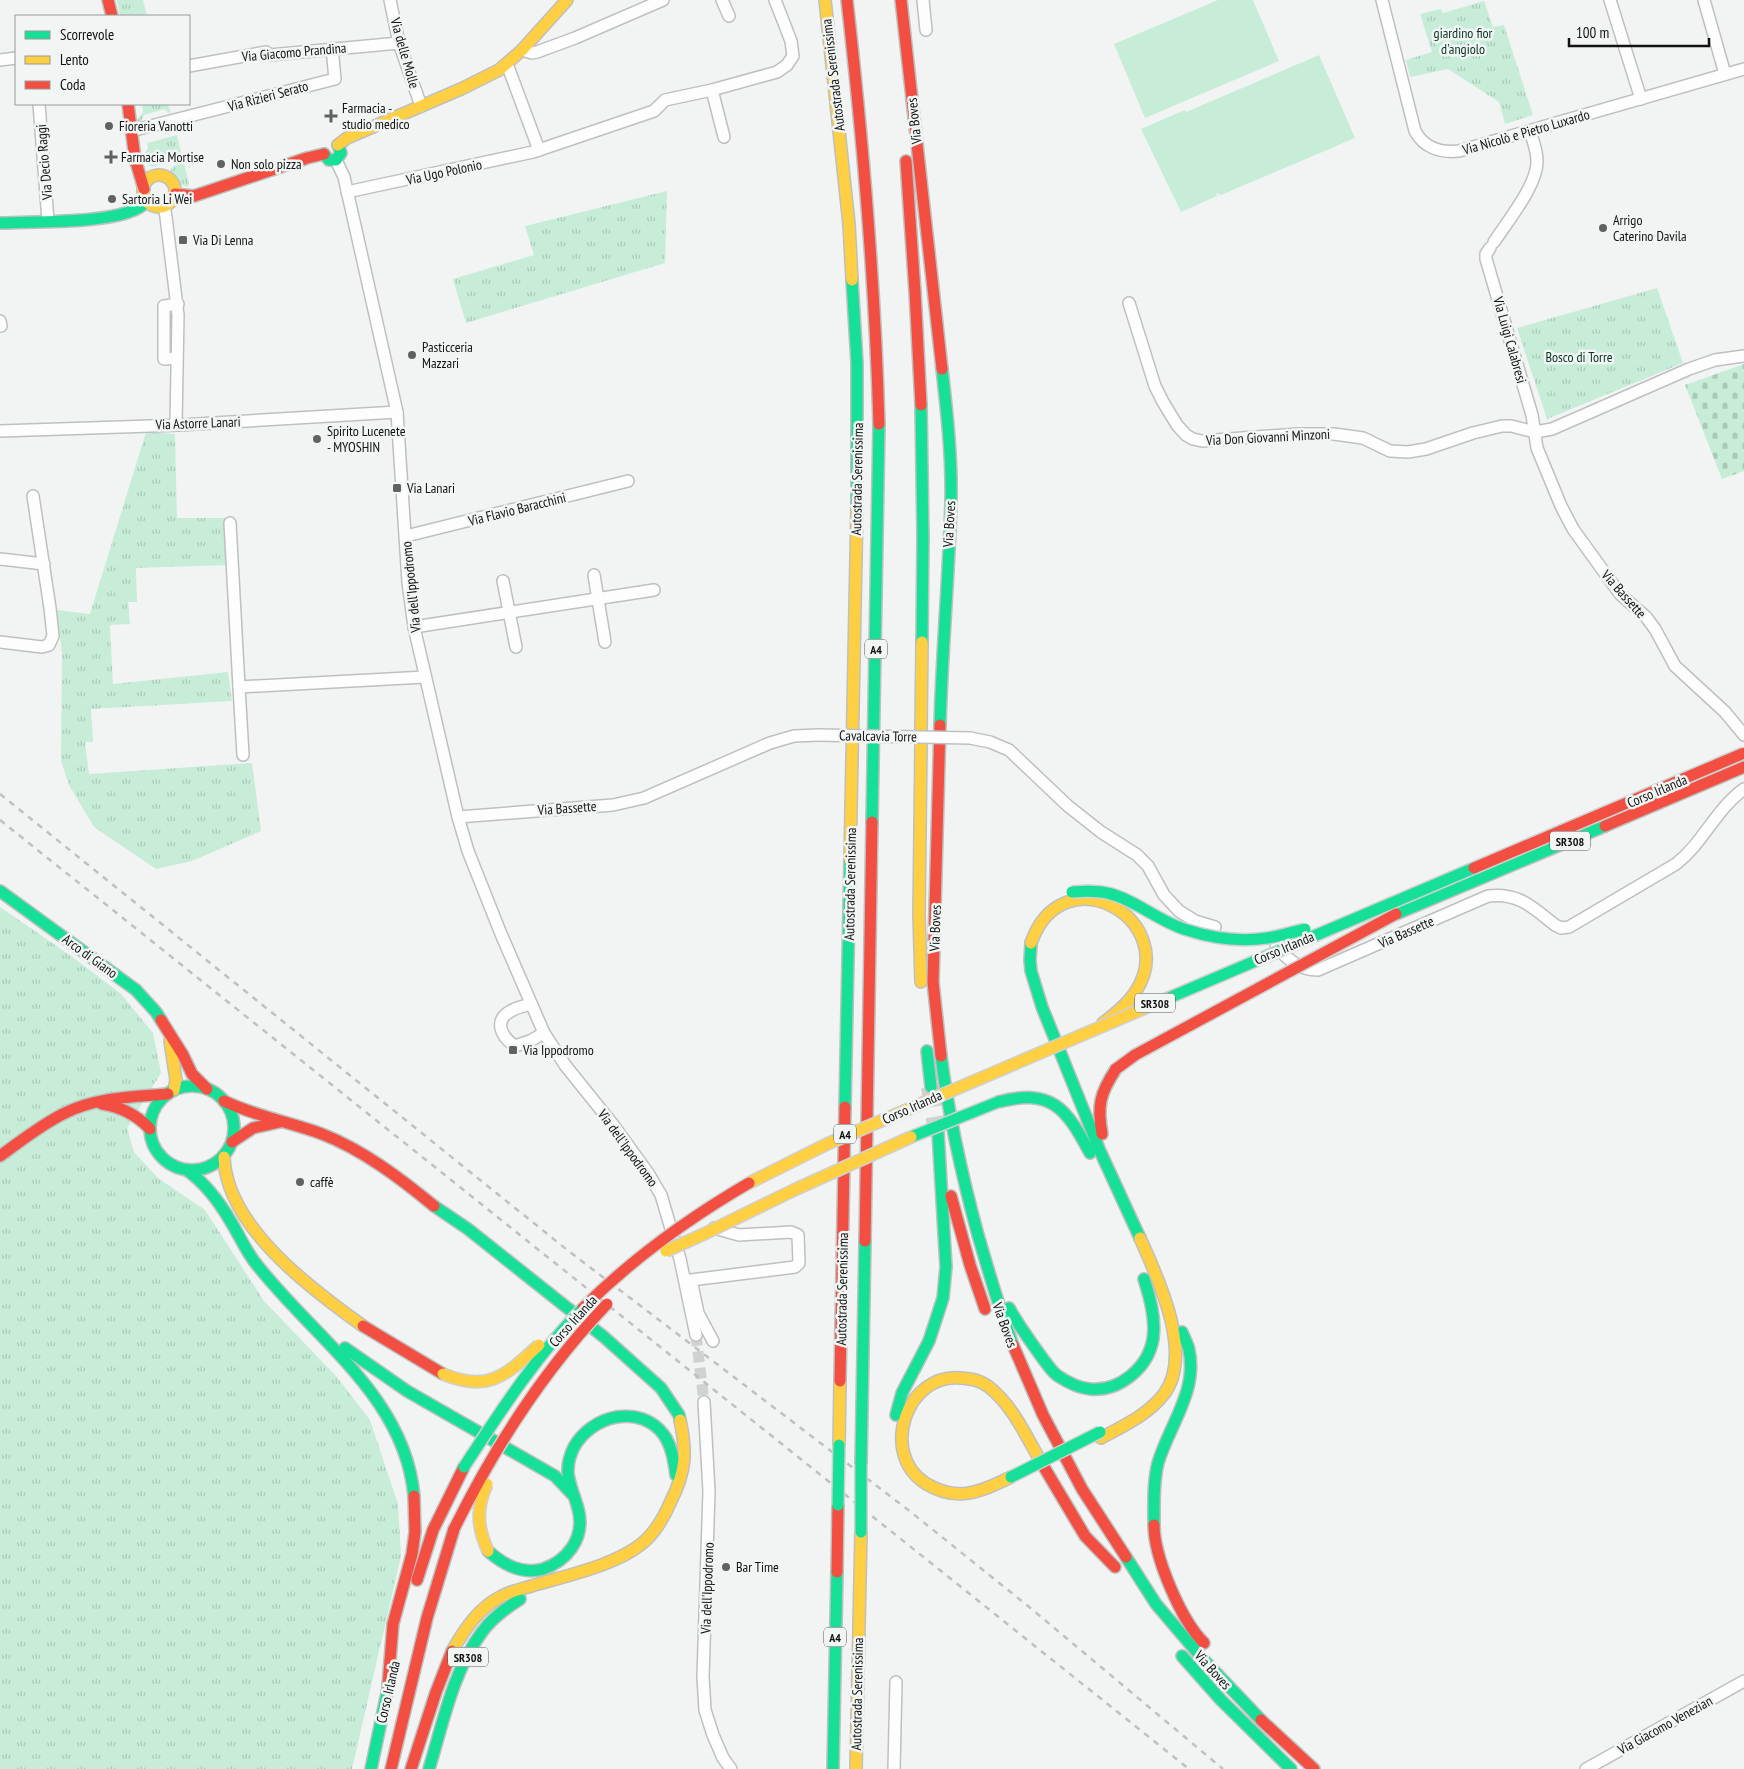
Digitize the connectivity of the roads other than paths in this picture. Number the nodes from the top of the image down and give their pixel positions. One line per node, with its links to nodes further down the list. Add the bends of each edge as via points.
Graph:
1 (108, 0): 14 (main road)
2 (390, 0): 17 (street, Via delle Molle)
3 (567, 0): 19 (main road)
4 (663, 0): 19 (street, via 537,52)
5 (722, 0): 15 (street)
6 (776, 0): 26 (street, Via Ugo Polonio, via 791,41 793,56 787,65 776,72)
7 (825, 0): 150 (main road, Autostrada Serenissima / A4, bridge, via 848,208 858,432)
8 (847, 0): 151 (main road, Autostrada Serenissima / A4, bridge, via 874,280 879,436)
9 (901, 0): 108 (main road, Via Boves, via 947,410 951,500 942,657 933,982 943,1069)
10 (923, 0): 16 (street)
11 (1382, 0): 32 (street, Via Nicolò e Pietro Luxardo, via 1415,131 1424,143 1438,150 1459,151)
12 (1610, 0): 27 (street)
13 (1704, 0): 25 (street)
14 (112, 15)
15 (729, 16)
16 (926, 30)
17 (399, 43): 18 (street, Via Giacomo Prandina); 30 (street, Via delle Molle)
18 (332, 48): 22 (street, Via Giacomo Prandina, via 270,55 266,52); 31 (street, Via Rizieri Serato, via 335,79)
19 (522, 50): 23 (main road)
20 (15, 58): 21 (street)
21 (0, 60)
22 (190, 66)
23 (503, 67): 30 (main road); 35 (street)
24 (1744, 69): 25 (street, Via Nicolò e Pietro Luxardo)
25 (1726, 74): 27 (street, Via Nicolò e Pietro Luxardo)
26 (712, 90): 33 (street); 35 (street, Via Ugo Polonio, via 665,100 654,111)
27 (1641, 99): 32 (street, Via Nicolò e Pietro Luxardo)
28 (39, 105): 46 (street, Via Decio Raggi)
29 (128, 105): 31 (main road)
30 (421, 106): 34 (main road, via 347,138)
31 (131, 131): 39 (main road)
32 (1530, 131): 53 (street, Via Luigi Calabresi, via 1537,161 1536,173 1486,254 1486,259)
33 (724, 137)
34 (338, 145): 37 (main road, via 326,146); 38 (main road, via 341,153)
35 (539, 150): 42 (street, Via Ugo Polonio)
36 (905, 152): 71 (main road, Via Boves, via 921,419)
37 (324, 154): 38 (main road, via 327,159); 43 (main road, via 194,196)
38 (336, 160): 42 (street, Via dell'Ippodromo)
39 (136, 166): 40 (main road); 41 (main road)
40 (151, 178): 41 (main road); 43 (main road, via 166,177 173,183)
41 (144, 189): 44 (main road)
42 (347, 192): 50 (street, Via dell'Ippodromo)
43 (175, 194): 45 (main road)
44 (147, 201): 45 (main road, via 155,206); 46 (main road, via 145,206 128,214)
45 (164, 206): 51 (street, via 178,304)
46 (48, 220): 47 (main road)
47 (0, 223)
48 (1129, 303): 53 (street, Via Don Giovanni Minzoni, via 1155,386 1177,425 1194,439 1334,434 1363,438 1390,451 1408,452 1502,426)
49 (1744, 356): 53 (street, Via Don Giovanni Minzoni, via 1715,360 1689,369 1552,429)
50 (397, 412): 51 (street, Via Astorre Lanari); 57 (street, Via dell'Ippodromo)
51 (176, 424): 52 (street, Via Astorre Lanari)
52 (0, 431)
53 (1535, 432): 72 (street, Via Bassette, via 1537,448 1561,506 1587,551 1620,594 1646,617 1675,666 1725,712)
54 (628, 482): 57 (street, Via Flavio Baracchini)
55 (34, 496): 59 (street)
56 (230, 523): 70 (street)
57 (406, 536): 65 (street, Via dell'Ippodromo)
58 (0, 559): 59 (street)
59 (44, 564): 66 (street, via 53,636 49,645)
60 (594, 575): 63 (street)
61 (503, 581): 64 (street)
62 (654, 590): 63 (street)
63 (598, 598): 64 (street); 67 (street)
64 (510, 612): 65 (street); 68 (street)
65 (414, 626): 69 (street, Via dell'Ippodromo)
66 (0, 642)
67 (605, 642)
68 (516, 647)
69 (425, 677): 70 (street); 80 (street, Via dell'Ippodromo)
70 (239, 687): 75 (street)
71 (921, 729)
72 (1744, 735)
73 (920, 742): 86 (main road, Via Boves)
74 (1744, 753): 83 (main road, Corso Irlanda / SR308, bridge)
75 (243, 755)
76 (1744, 767): 84 (main road, Corso Irlanda / SR308)
77 (674, 786): 79 (street, Cavalcavia Torre, bridge, via 770,743 794,736 970,738 1009,750); 80 (street, Via Bassette, via 644,798 613,805)
78 (1744, 789): 79 (street, Via Bassette, via 1724,808 1688,855 1569,927 1560,928 1516,898 1488,896 1318,970 1296,966 1261,935 1208,926 1179,911 1137,855)
79 (1068, 806)
80 (458, 817): 87 (street, Via dell'Ippodromo, via 480,884)
81 (0, 891): 89 (main road, Arco di Giano, via 136,990 156,1012)
82 (1074, 896): 83 (main road, bridge, via 1089,891 1106,893 1186,930 1237,939 1267,938); 88 (main road, bridge, via 1109,904 1124,913 1144,943 1142,980 1132,998); 112 (main road, via 1053,901 1038,916 1023,950 1025,974 1040,1019 1099,1160); 113 (main road, via 1058,907 1035,934 1030,950 1031,968 1045,1014)
83 (1365, 914): 88 (main road, Corso Irlanda / SR308, bridge)
84 (1396, 914): 85 (main road, Corso Irlanda / SR308, bridge); 113 (main road, bridge, via 1143,1050 1116,1069 1102,1088 1099,1120)
85 (1276, 965)
86 (922, 992)
87 (530, 1004): 90 (street, Via dell'Ippodromo); 90 (street, via 510,1011 501,1019 502,1033 515,1046)
88 (1091, 1031): 123 (main road, Corso Irlanda / SR308, bridge, via 920,1103 740,1188 682,1225)
89 (168, 1033): 95 (main road, Arco di Giano, via 192,1074); 96 (main road, Arco di Giano, via 175,1073)
90 (544, 1033): 115 (street, Via dell'Ippodromo, via 648,1173 661,1195)
91 (925, 1036): 94 (main road)
92 (1074, 1052): 93 (main road)
93 (1047, 1063)
94 (931, 1087)
95 (207, 1089): 96 (main road, via 190,1086); 97 (main road)
96 (171, 1092): 99 (main road); 102 (main road, via 159,1103)
97 (224, 1101): 101 (main road); 104 (main road, via 232,1114)
98 (955, 1102): 100 (main road, Corso Irlanda)
99 (94, 1103): 102 (main road, via 112,1105 140,1118); 105 (main road, via 65,1113)
100 (937, 1110)
101 (280, 1122): 104 (main road, via 253,1128); 136 (main road, via 336,1140 398,1177 604,1337 661,1388 679,1415 685,1444)
102 (150, 1129): 110 (main road, via 153,1144 161,1156 173,1166)
103 (875, 1137): 106 (main road, Corso Irlanda)
104 (232, 1142): 107 (main road)
105 (0, 1156)
106 (832, 1156)
107 (224, 1157): 110 (main road, via 200,1170); 123 (main road, bridge, via 233,1198 273,1251 308,1284 371,1332 455,1380 476,1384 499,1378)
108 (959, 1162): 120 (main road, via 1007,1304 1019,1327 1056,1376 1089,1389 1107,1388 1138,1369 1148,1357 1152,1340 1152,1304); 144 (main road, Via Boves, via 1001,1315 1043,1415 1082,1489 1156,1604 1248,1708)
109 (806, 1167): 111 (main road)
110 (187, 1170): 124 (main road, via 215,1194 250,1256)
111 (774, 1183)
112 (1110, 1196): 116 (main road); 117 (main road, bridge, via 1081,1136 1066,1114 1051,1102 1033,1095 998,1102 947,1122 823,1176)
113 (1125, 1204): 121 (main road)
114 (730, 1208): 117 (main road, bridge)
115 (673, 1235): 126 (street, Via dell'Ippodromo); 127 (street, via 693,1225 708,1225 739,1235 791,1232 798,1235 799,1263 795,1267 691,1280 698,1313)
116 (1129, 1241)
117 (666, 1251): 118 (main road)
118 (651, 1263)
119 (1138, 1264): 120 (main road)
120 (1145, 1280): 131 (main road, via 1162,1313 1169,1338 1167,1376 1150,1402)
121 (1163, 1293): 131 (main road, via 1176,1354 1175,1372 1168,1388 1145,1413); 144 (main road, Via Boves, via 1189,1349 1191,1372 1187,1391 1158,1464 1154,1537 1172,1592 1197,1636)
122 (614, 1296): 128 (main road, Corso Irlanda, bridge, via 573,1340)
123 (592, 1299): 143 (main road, Corso Irlanda / SR308, bridge, via 541,1357 464,1467 433,1530 410,1598)
124 (303, 1316): 138 (main road, via 407,1391 555,1476); 143 (main road, via 384,1408 403,1445 411,1472 416,1520 412,1554 393,1624)
125 (988, 1316): 134 (main road, Via Boves, via 957,1218 938,1132 946,1267 943,1298 929,1341 902,1393 891,1431 891,1448 898,1469)
126 (696, 1335)
127 (714, 1342)
128 (540, 1384): 138 (main road, bridge, via 484,1491 477,1527 488,1550 498,1561 526,1570 539,1570 563,1559 578,1535 580,1518); 146 (main road, Corso Irlanda, bridge, via 475,1484 454,1529 425,1621)
129 (704, 1402): 149 (street, Via dell'Ippodromo, via 709,1491 703,1677 705,1710 723,1758)
130 (1033, 1425): 132 (main road)
131 (1100, 1435): 135 (main road)
132 (1046, 1451)
133 (1055, 1468): 135 (main road, via 1118,1571 1085,1536 1007,1404 994,1390 975,1379 957,1375 940,1379 922,1390 907,1408 900,1436 900,1449 916,1478 945,1493 962,1495)
134 (906, 1480)
135 (1012, 1481): 137 (main road, via 983,1498 963,1503 944,1503)
136 (677, 1485): 138 (main road, via 672,1449 662,1433 652,1424 625,1415 606,1419 579,1438 569,1460); 139 (main road, via 663,1519 646,1540 625,1555)
137 (918, 1492)
138 (572, 1494)
139 (554, 1580): 147 (main road, via 503,1595 483,1608 470,1623 452,1651); 148 (main road, SR308, via 509,1606 482,1632 464,1665)
140 (1173, 1644): 153 (main road, Via Boves, via 1221,1700)
141 (1744, 1681): 155 (street, Via Giacomo Venezian)
142 (896, 1682): 152 (street)
143 (388, 1685): 145 (main road, Corso Irlanda / SR308)
144 (1299, 1755): 154 (main road, Via Boves)
145 (371, 1769)
146 (391, 1769)
147 (411, 1769)
148 (429, 1769)
149 (731, 1769)
150 (833, 1769)
151 (856, 1769)
152 (894, 1769)
153 (1291, 1769)
154 (1314, 1769)
155 (1586, 1769)

